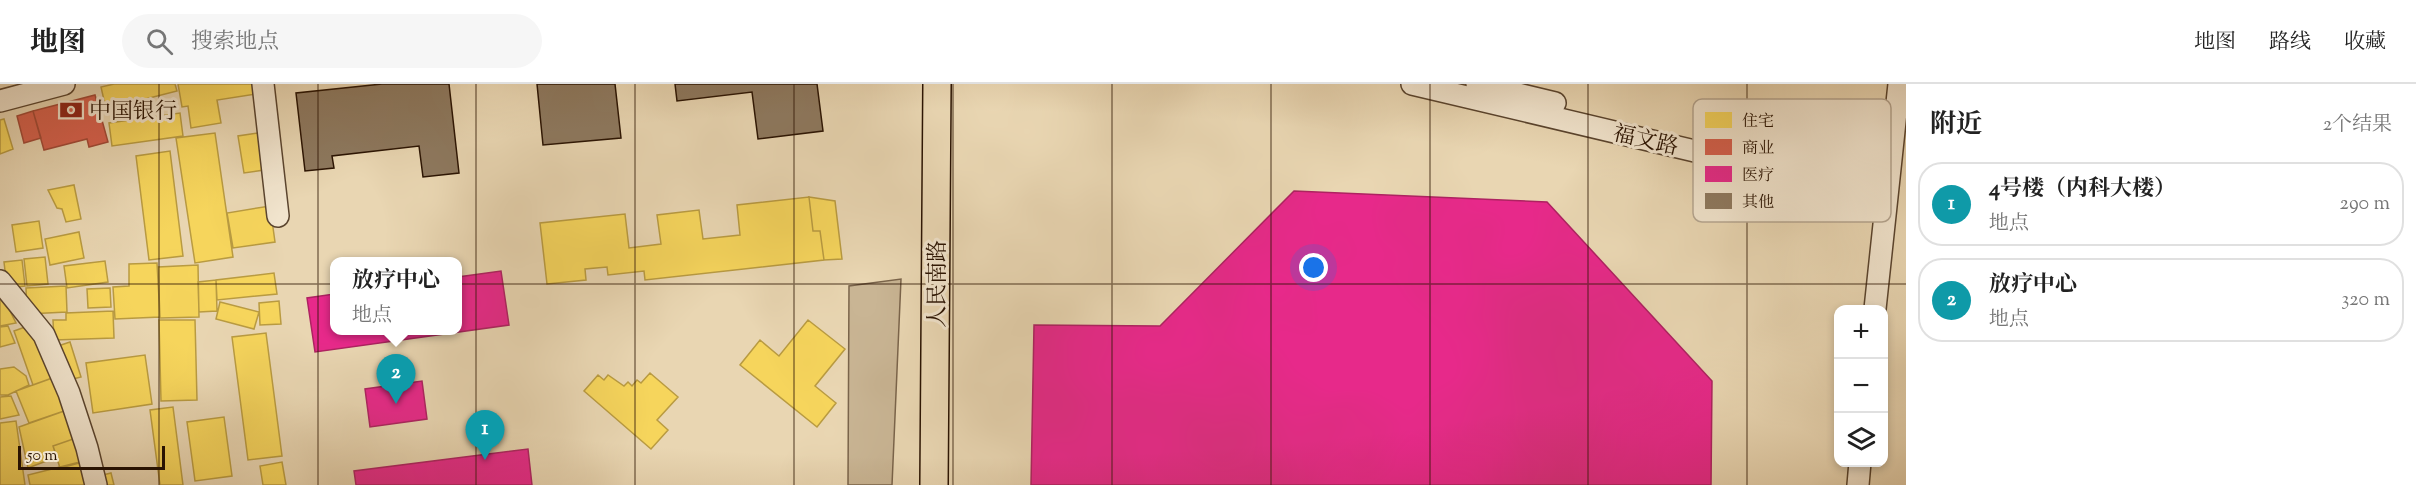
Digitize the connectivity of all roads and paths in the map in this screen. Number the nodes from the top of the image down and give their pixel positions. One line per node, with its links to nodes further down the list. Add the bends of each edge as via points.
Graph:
1 (18, 84): 8 (street)
2 (64, 84): 9 (street)
3 (263, 84): 13 (street)
4 (937, 84): 19 (main road, 人民南路)
5 (1477, 84): 10 (street, 福文路)
6 (1899, 84): 11 (street)
7 (1424, 85): 12 (street, 福文路)
8 (0, 88)
9 (0, 101)
10 (1693, 136)
11 (1891, 149)
12 (1693, 150)
13 (278, 216)
14 (1883, 222): 16 (street)
15 (0, 281): 18 (street, via 44,335 69,393)
16 (1875, 305)
17 (1860, 467): 20 (street)
18 (96, 485)
19 (934, 485)
20 (1858, 485)

